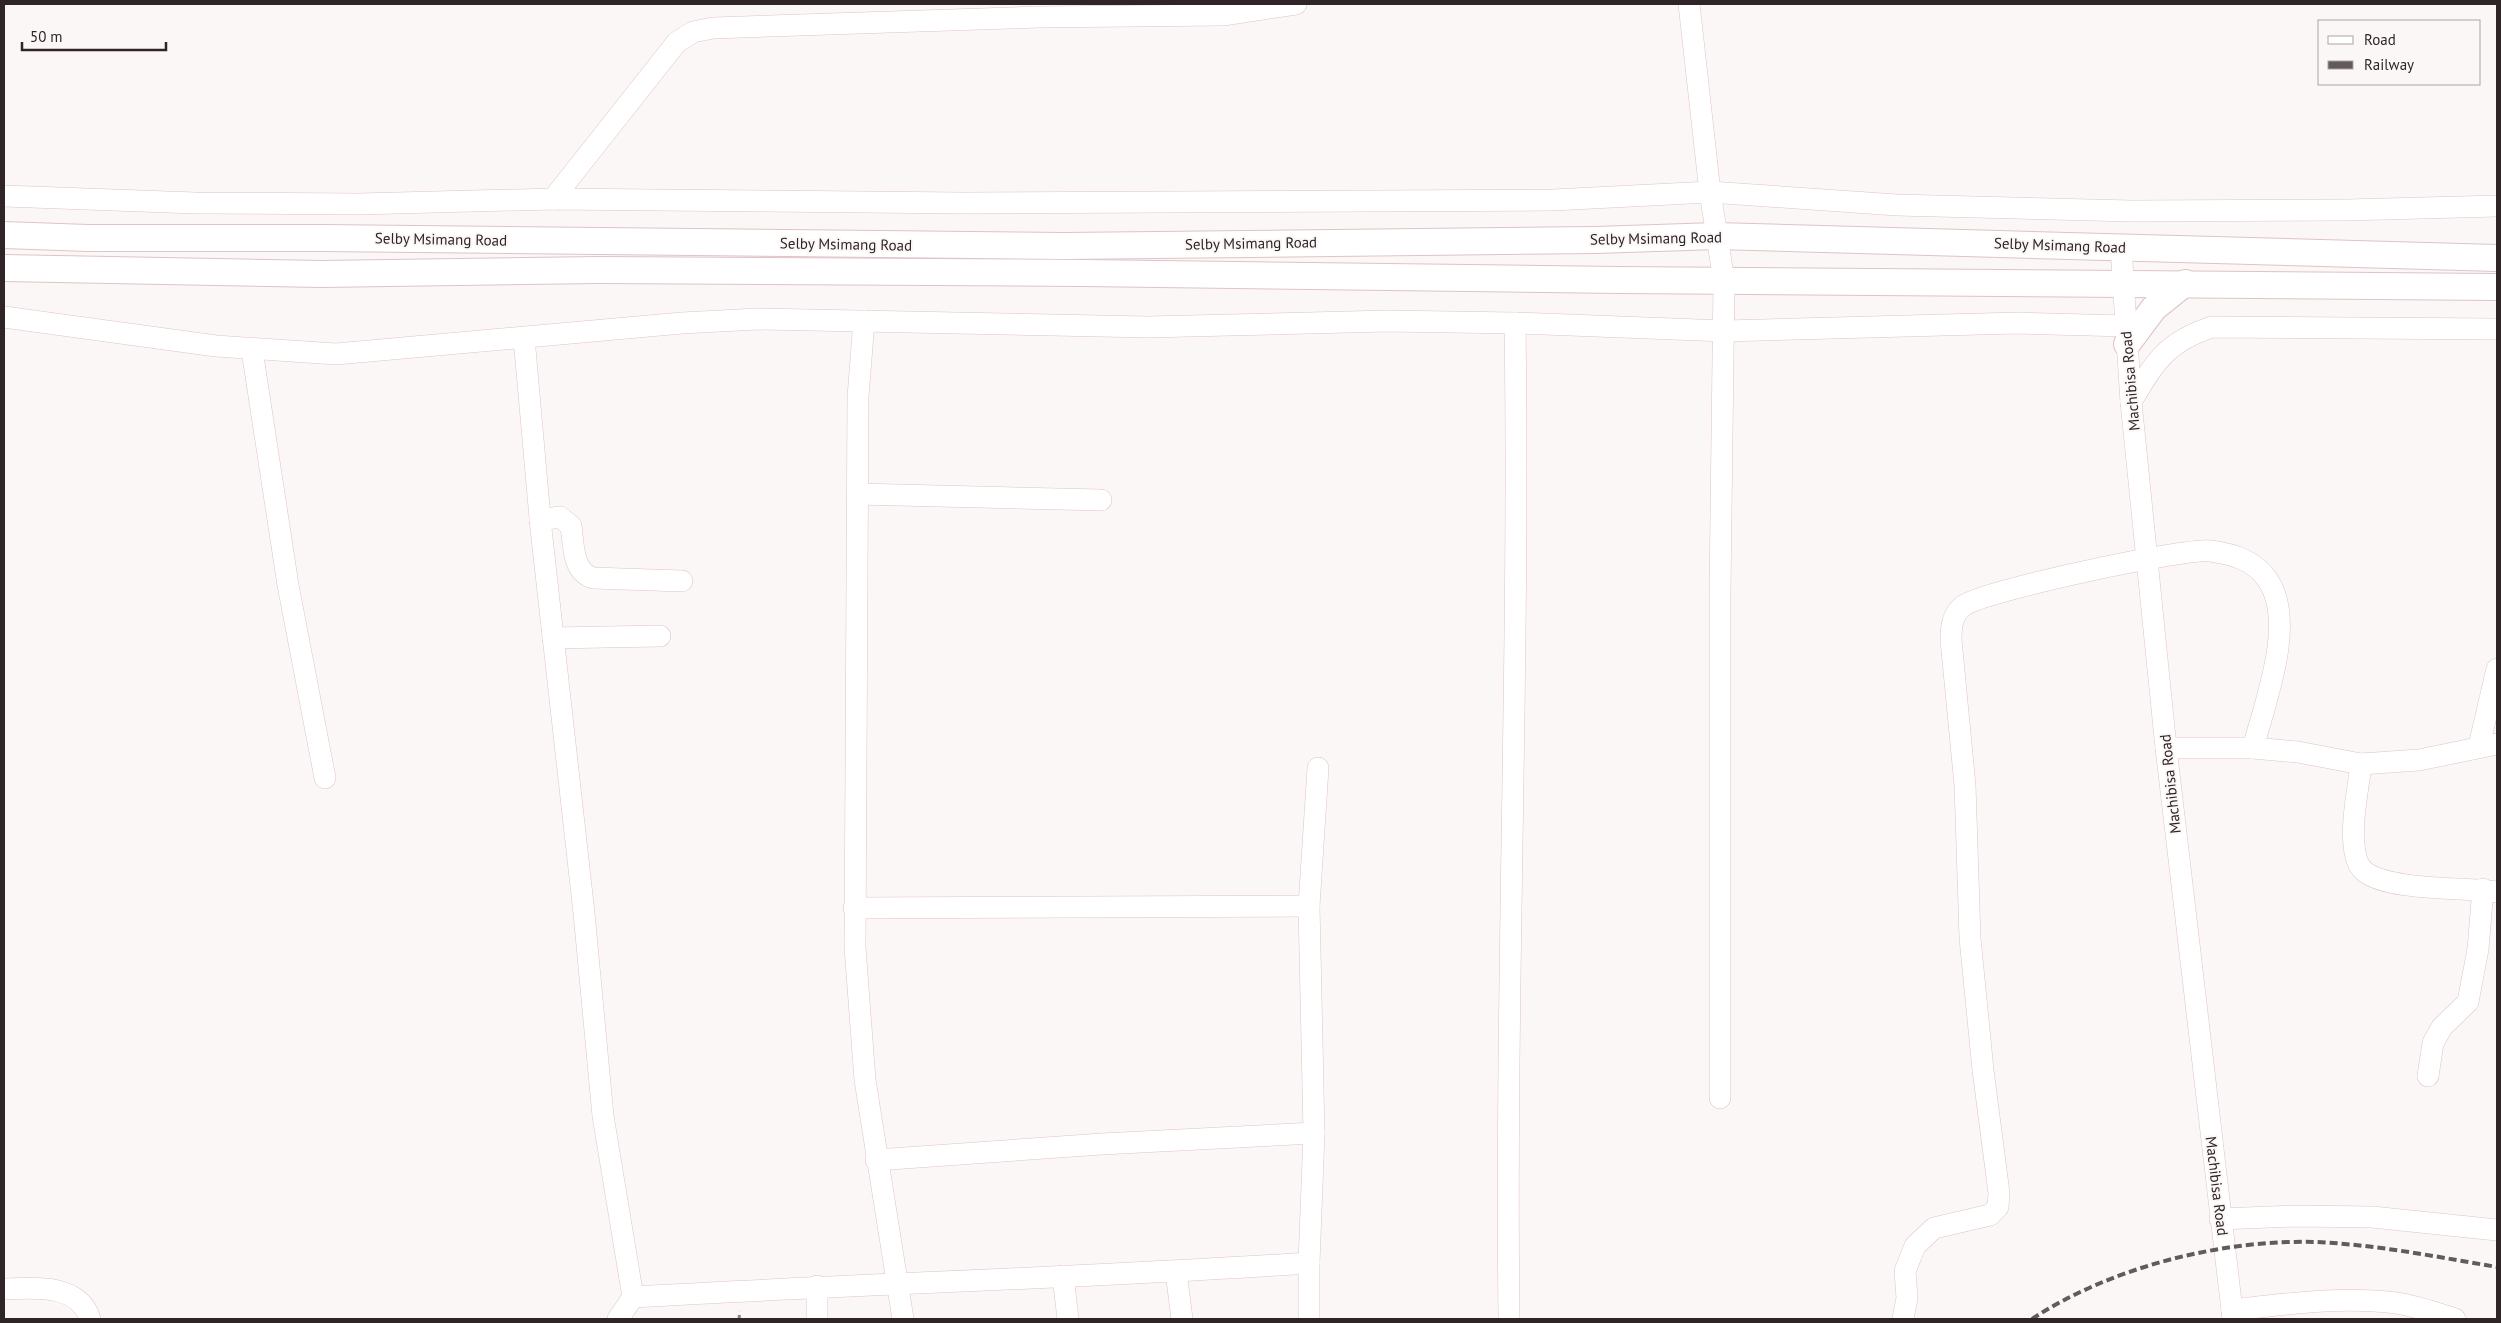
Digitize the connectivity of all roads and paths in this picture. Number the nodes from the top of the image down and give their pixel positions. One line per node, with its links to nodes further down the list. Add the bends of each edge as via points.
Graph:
1 (1296, 4): 3 (street, via 1223,16)
2 (1688, 4): 4 (street)
3 (1169, 10): 6 (street, via 713,28 693,32 677,42 656,66)
4 (1710, 192): 6 (street, via 1553,200 1388,201 962,203); 7 (street, via 1898,205 2131,211); 9 (street)
5 (4, 196): 6 (street, via 195,203 359,204)
6 (553, 199)
7 (2497, 206)
8 (4, 235): 9 (main road, Selby Msimang Road, via 1054,246)
9 (1717, 236): 10 (main road, Selby Msimang Road); 13 (street)
10 (2121, 247): 11 (main road, Selby Msimang Road); 14 (street, Machibisa Road)
11 (2497, 258)
12 (4, 268): 13 (main road, Selby Msimang Road, via 321,274 598,270)
13 (1724, 281): 14 (main road, Selby Msimang Road); 21 (street)
14 (2124, 282): 15 (main road, Selby Msimang Road); 22 (street, Machibisa Road)
15 (2185, 283): 16 (main road, Selby Msimang Road); 22 (main road)
16 (2497, 287)
17 (4, 317): 24 (street)
18 (864, 321): 19 (street, via 1148,327 1387,321); 23 (street, via 756,319); 26 (street, via 858,397)
19 (1515, 323): 21 (street); 64 (street, via 1517,490)
20 (2497, 329): 25 (street, via 2212,327 2189,334 2173,344 2153,365)
21 (1725, 331): 22 (street, via 1988,324); 44 (street, via 1720,611)
22 (2126, 335): 25 (street, Machibisa Road)
23 (524, 338): 24 (street, via 336,354); 28 (street)
24 (252, 350): 39 (street, via 288,585)
25 (2131, 402): 29 (street, Machibisa Road)
26 (858, 494): 27 (street); 42 (street)
27 (1101, 500)
28 (540, 520): 30 (street, via 560,517 571,526 577,568 584,575); 32 (street)
29 (2146, 560): 35 (street, Machibisa Road); 36 (street, via 2191,551 2234,555 2253,564 2274,592 2280,611 2274,669); 65 (street, via 1992,594 1965,605 1956,613 1951,627 1965,785 1970,938 1999,1193 1998,1207 1990,1215 1934,1228 1914,1246 1905,1271 1907,1298)
30 (682, 581)
31 (660, 636): 32 (street)
32 (553, 638): 55 (street, via 603,1116)
33 (2497, 669): 34 (street)
34 (2488, 745): 37 (street, via 2419,760)
35 (2166, 748): 36 (street); 47 (street, Machibisa Road)
36 (2253, 748): 37 (street, via 2298,752)
37 (2361, 764): 40 (street, via 2354,842 2359,865 2365,872 2377,879 2401,884)
38 (1318, 768): 41 (street)
39 (324, 778)
40 (2490, 890): 43 (street, via 2468,1002 2442,1027 2433,1043)
41 (1309, 906): 42 (street); 45 (street)
42 (854, 908): 46 (street, via 865,1080)
43 (2428, 1076)
44 (1720, 1098)
45 (1314, 1133): 46 (street); 49 (street)
46 (876, 1160): 52 (street)
47 (2220, 1219): 48 (street, via 2372,1217); 56 (street, Machibisa Road)
48 (2497, 1230)
49 (1309, 1263): 50 (street); 63 (street)
50 (1176, 1272): 51 (street); 62 (street)
51 (1063, 1276): 52 (street); 61 (street)
52 (898, 1283): 53 (street); 60 (street)
53 (817, 1286): 55 (street); 59 (street)
54 (4, 1289): 57 (street, via 44,1288 61,1292 74,1298)
55 (633, 1297): 58 (street)
56 (2233, 1315): 66 (street, via 2325,1300 2360,1300 2397,1303)
57 (90, 1319)
58 (618, 1319)
59 (818, 1319)
60 (903, 1319)
61 (1068, 1319)
62 (1182, 1319)
63 (1310, 1319)
64 (1509, 1319)
65 (1903, 1319)
66 (2455, 1319)

